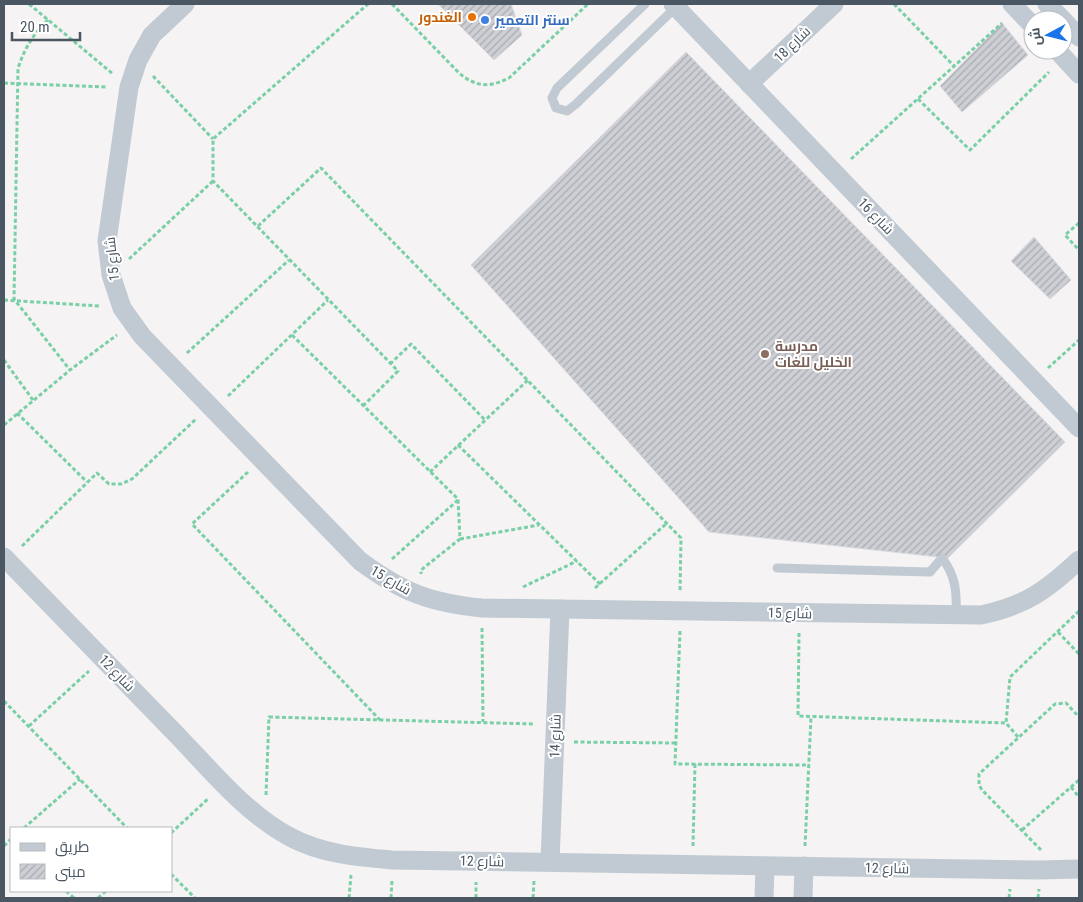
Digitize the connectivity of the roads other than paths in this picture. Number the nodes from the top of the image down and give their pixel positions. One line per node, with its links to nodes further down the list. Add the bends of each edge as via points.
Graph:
1 (185, 4): 12 (street, شارع 15, via 152,35 138,60 129,87 107,241 111,275 122,308 142,336 211,408 360,561 387,581 417,595 449,604 482,608)
2 (645, 4): 4 (lane, via 557,88 552,98 556,108 567,111 576,104)
3 (834, 4): 7 (street, شارع 18)
4 (674, 6): 7 (street, شارع 16)
5 (1066, 60): 6 (street)
6 (1079, 74)
7 (750, 84): 8 (street, شارع 16)
8 (1079, 428)
9 (6, 558): 14 (street, شارع 12, via 225,785 264,821 291,838 352,857)
10 (1079, 560): 13 (street, شارع 15, via 1048,588 1027,601 981,615)
11 (777, 568): 13 (lane, via 930,572 942,558 954,576 957,588)
12 (560, 609): 13 (street, شارع 15); 14 (street, شارع 14)
13 (956, 615)
14 (550, 862): 15 (street, شارع 12)
15 (765, 866): 16 (street, شارع 12); 18 (street)
16 (804, 866): 17 (street, شارع 12); 19 (street)
17 (1070, 870)
18 (764, 898)
19 (803, 898)

